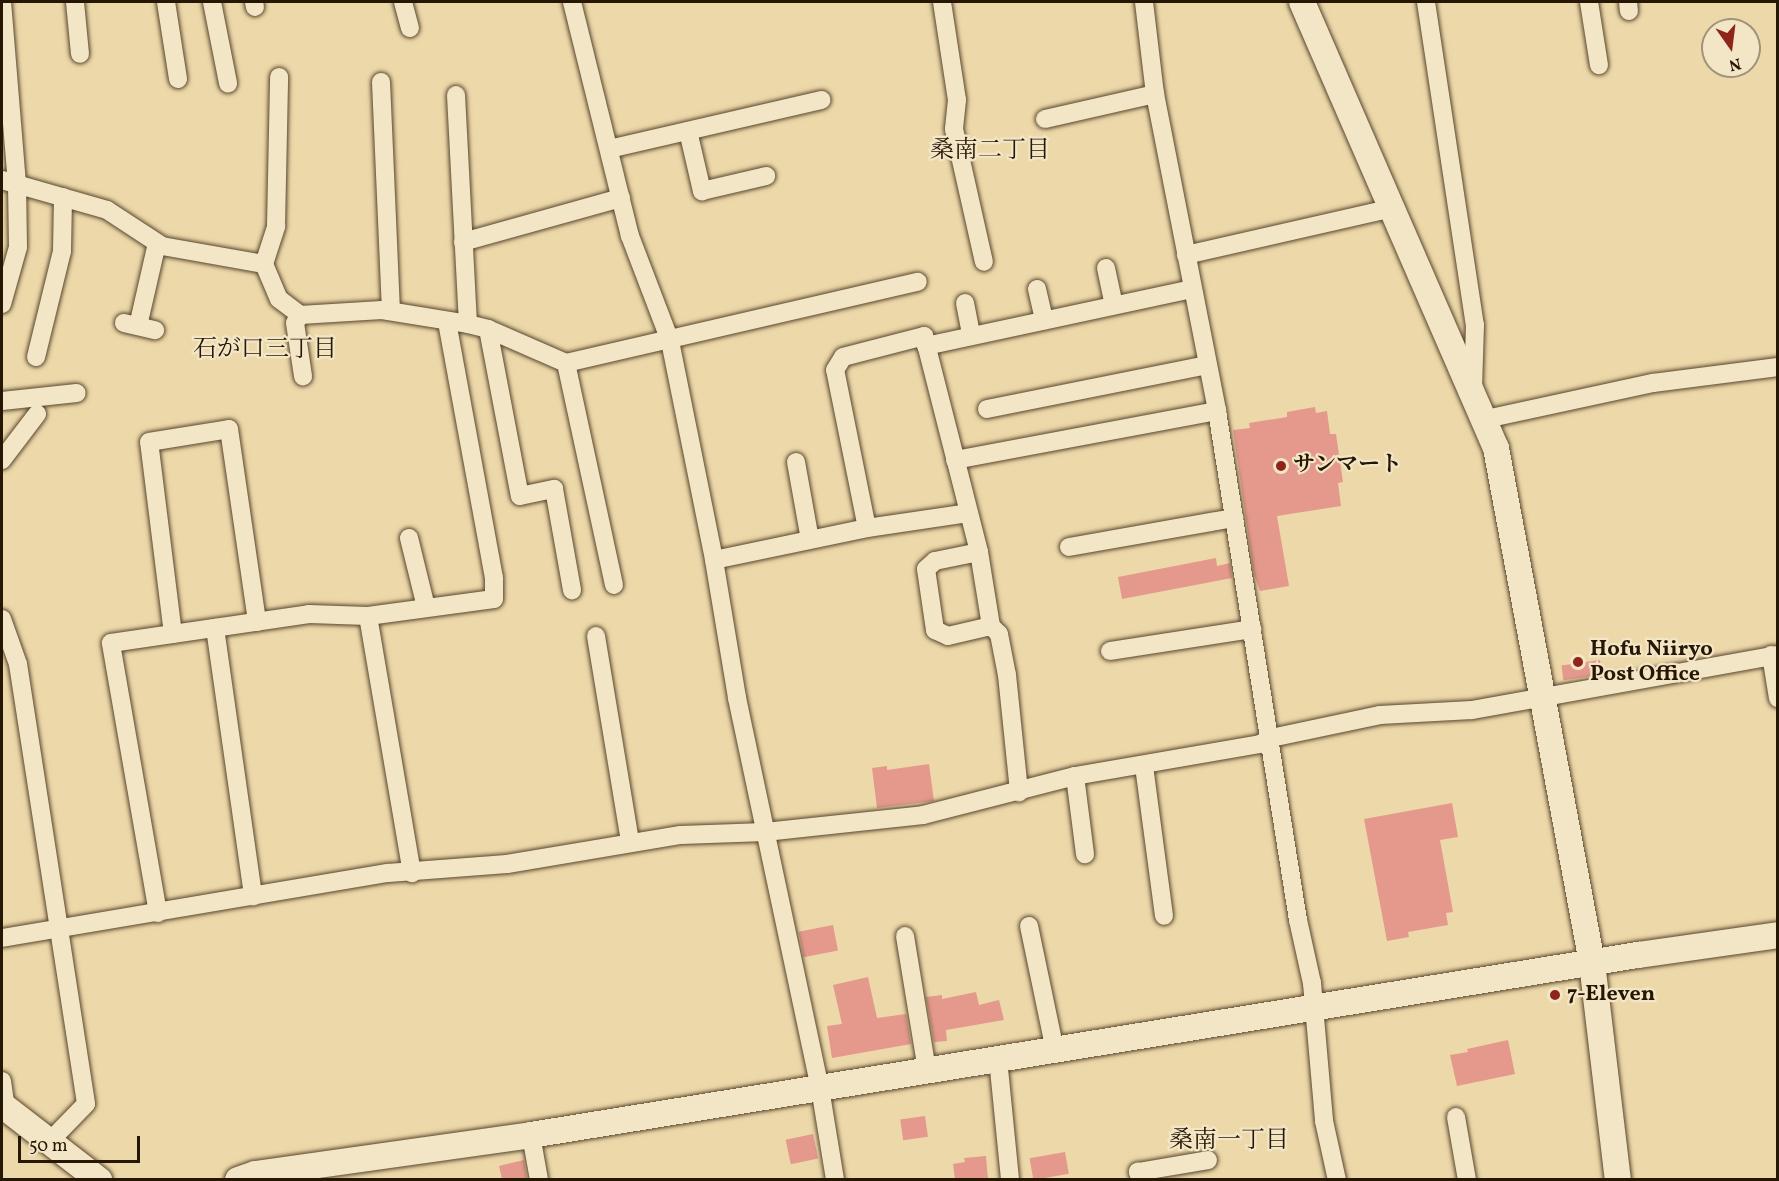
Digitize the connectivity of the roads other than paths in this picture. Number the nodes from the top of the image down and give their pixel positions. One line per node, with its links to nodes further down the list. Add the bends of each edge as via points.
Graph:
1 (2, 2): 26 (street)
2 (75, 2): 13 (street)
3 (166, 2): 16 (street)
4 (212, 2): 18 (street)
5 (403, 2): 12 (street)
6 (572, 2): 24 (street)
7 (942, 2): 33 (street, via 957,100 954,129)
8 (1144, 2): 19 (street)
9 (1302, 2): 29 (street)
10 (1426, 2): 57 (street, via 1475,326)
11 (1589, 2): 14 (street)
12 (410, 28)
13 (80, 54)
14 (1599, 65)
15 (279, 77): 34 (street, via 276,226)
16 (178, 79)
17 (381, 82): 42 (street)
18 (228, 83)
19 (1155, 94): 22 (street); 32 (street)
20 (456, 95): 30 (street)
21 (821, 100): 23 (street)
22 (1045, 119)
23 (688, 130): 24 (street); 25 (street, via 702,191)
24 (609, 148): 28 (street)
25 (766, 176)
26 (9, 182): 27 (street); 40 (street, via 18,247)
27 (63, 197): 31 (street, via 107,210); 52 (street, via 62,251)
28 (621, 198): 30 (street); 50 (street, via 630,236)
29 (1393, 208): 32 (street); 57 (street)
30 (463, 242): 46 (street)
31 (157, 243): 34 (street); 47 (street)
32 (1186, 255): 38 (street)
33 (984, 262)
34 (264, 264): 43 (street, via 279,299)
35 (1106, 268): 41 (street)
36 (918, 282): 50 (street)
37 (1037, 289): 44 (street)
38 (1192, 289): 41 (street); 54 (street)
39 (965, 303): 49 (street)
40 (2, 304)
41 (1114, 305): 44 (street)
42 (391, 311): 43 (street); 45 (street)
43 (300, 315): 56 (street, via 295,323)
44 (1044, 320): 49 (street)
45 (447, 321): 46 (street); 77 (street, via 494,578 494,599)
46 (468, 324): 48 (street)
47 (139, 326)
48 (488, 329): 53 (street); 76 (street, via 520,496 554,489)
49 (971, 335): 51 (street)
50 (670, 341): 53 (street); 74 (street)
51 (926, 346): 65 (street); 69 (street, via 924,336 843,357 835,370)
52 (36, 357)
53 (566, 363): 75 (street)
54 (1207, 364): 60 (street); 61 (street)
55 (1778, 367): 63 (street, via 1653,383)
56 (303, 376)
57 (1473, 390): 63 (street)
58 (77, 393): 59 (street)
59 (2, 401)
60 (987, 409)
61 (1217, 411): 65 (street); 68 (street)
62 (37, 414): 64 (street)
63 (1486, 419): 88 (street, via 1506,492)
64 (2, 460)
65 (955, 460): 67 (street)
66 (796, 462): 71 (street)
67 (968, 513): 69 (street); 73 (street)
68 (1234, 518): 72 (street); 83 (street)
69 (867, 528): 71 (street)
70 (409, 538): 77 (street)
71 (810, 540): 74 (street)
72 (1069, 547)
73 (979, 552): 81 (street); 81 (street, via 935,561 926,569 935,630 948,636)
74 (714, 560): 94 (street)
75 (614, 585)
76 (572, 590)
77 (426, 607): 78 (street)
78 (368, 616): 80 (street, via 309,614); 97 (street)
79 (2, 619): 102 (street, via 18,664)
80 (257, 622): 82 (street); 84 (street, via 230,429 149,442)
81 (991, 626): 93 (street, via 999,634 1007,675)
82 (215, 628): 84 (street); 98 (street)
83 (1252, 629): 86 (street); 90 (street)
84 (173, 634): 99 (street, via 111,643)
85 (596, 636): 95 (street)
86 (1110, 651)
87 (1774, 655): 88 (street); 89 (street)
88 (1544, 696): 90 (street, via 1472,710 1380,715); 106 (street)
89 (1778, 698)
90 (1271, 738): 91 (street, via 1260,744); 107 (street)
91 (1144, 766): 92 (street); 100 (street)
92 (1075, 776): 93 (street); 96 (street)
93 (1019, 792): 94 (street, via 923,815)
94 (765, 832): 95 (street, via 681,835); 112 (street)
95 (630, 842): 97 (street, via 507,864)
96 (1085, 854)
97 (412, 873): 98 (street, via 388,873)
98 (253, 896): 99 (street)
99 (158, 913): 102 (street)
100 (1164, 916)
101 (1029, 926): 108 (street)
102 (60, 930): 105 (street); 116 (street, via 86,1104)
103 (1778, 935): 106 (street)
104 (905, 936): 110 (street)
105 (2, 938)
106 (1592, 963): 107 (street); 126 (street)
107 (1314, 1008): 108 (street); 124 (street, via 1324,1121)
108 (1054, 1050): 109 (street)
109 (998, 1059): 110 (street); 122 (street)
110 (927, 1071): 112 (street)
111 (2, 1082): 113 (street)
112 (820, 1088): 115 (street); 121 (street)
113 (4, 1106): 116 (street)
114 (1456, 1118): 125 (street)
115 (531, 1135): 119 (street); 120 (street)
116 (50, 1141): 118 (street)
117 (1208, 1160): 123 (street, via 1138,1172)
118 (99, 1179)
119 (238, 1179)
120 (539, 1179)
121 (835, 1179)
122 (1010, 1179)
123 (1141, 1179)
124 (1337, 1179)
125 (1467, 1179)
126 (1618, 1179)

